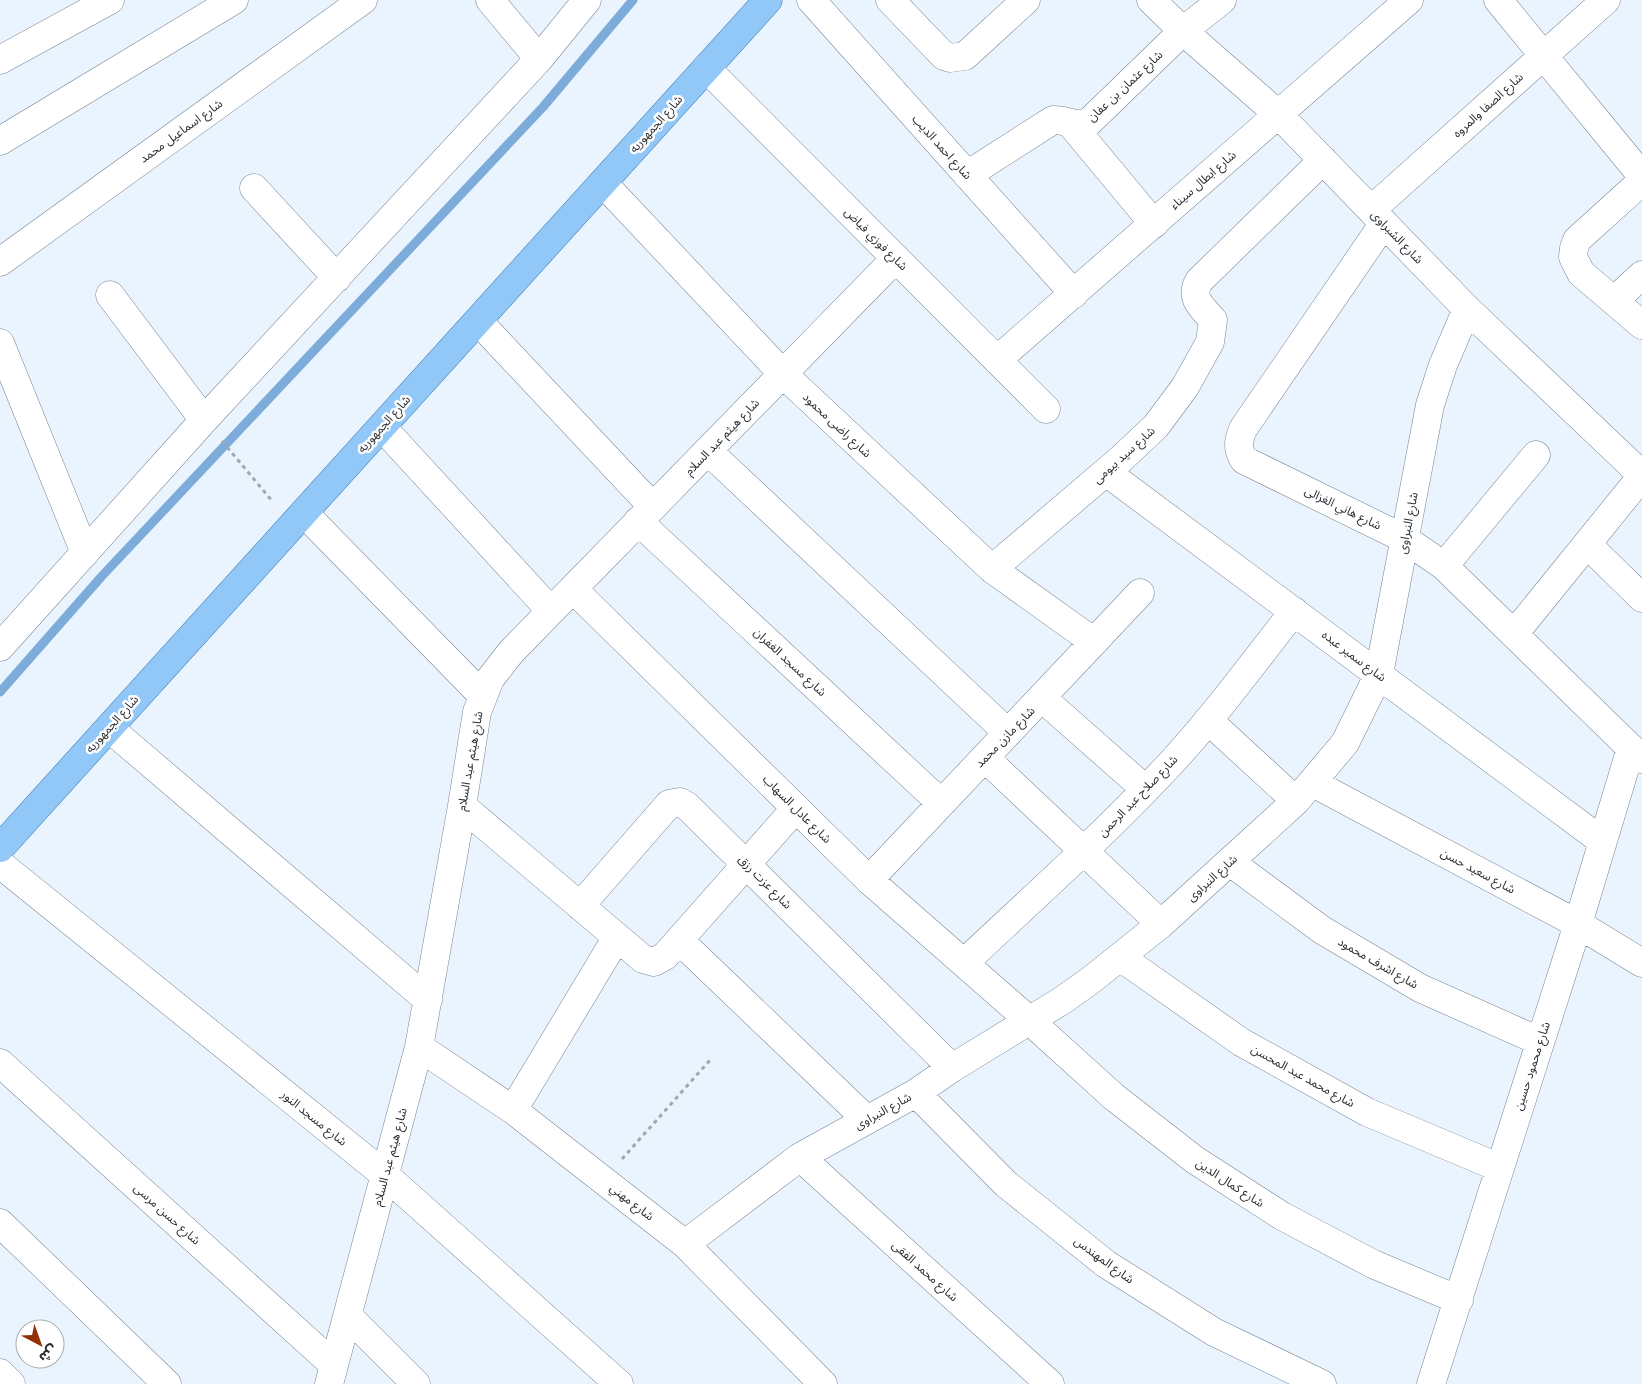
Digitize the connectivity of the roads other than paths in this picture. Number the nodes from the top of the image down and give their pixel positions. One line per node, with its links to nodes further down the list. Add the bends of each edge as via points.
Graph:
1 (110, 0): 18 (street)
2 (234, 0): 22 (street)
3 (363, 0): 32 (street, شارع اسماعيل محمد)
4 (490, 0): 17 (street)
5 (587, 0): 17 (street)
6 (768, 0): 19 (main road, شارع الجمهوريه)
7 (811, 0): 24 (street, شارع احمد الديب)
8 (890, 0): 9 (street, via 944,56 958,58 965,56)
9 (1026, 0)
10 (1151, 0): 15 (street, شارع الشبراوى)
11 (1222, 0): 15 (street, شارع عثمان بن عفان)
12 (1409, 0): 20 (street, شارع ابطال سيناء)
13 (1498, 0): 16 (street)
14 (1606, 0): 16 (street, شارع الصفا والمروه)
15 (1183, 31): 20 (street, شارع الشبراوى); 21 (street, شارع عثمان بن عفان, via 1090,120 1084,124)
16 (1543, 56): 25 (street); 29 (street, شارع الصفا والمروه)
17 (539, 59): 34 (street)
18 (0, 60)
19 (706, 68): 27 (main road, شارع الجمهوريه); 31 (street, شارع فوزي فياض)
20 (1279, 114): 23 (street, شارع الشبراوى); 30 (street, شارع ابطال سيناء)
21 (1070, 123): 24 (street, شارع عثمان بن عفان, via 1048,122); 30 (street)
22 (0, 141)
23 (1323, 160): 29 (street, شارع الشبراوى); 50 (street, شارع سيد بيومى, via 1199,280 1196,298 1213,320 1210,342 1185,387 1156,426)
24 (967, 175): 35 (street, شارع احمد الديب)
25 (1642, 176)
26 (1642, 180): 37 (street, via 1577,240 1574,248 1573,257 1580,273)
27 (603, 183): 39 (main road, شارع الجمهوريه); 43 (street, شارع راضى محمود)
28 (254, 188): 34 (street)
29 (1377, 216): 38 (street, شارع الشبراوى); 54 (street, شارع هاني الغزالى, via 1243,429 1238,444 1244,460)
30 (1154, 224): 35 (street, شارع ابطال سيناء)
31 (896, 258): 42 (street, شارع فوزي فياض); 43 (street, شارع هيثم عبد السلام)
32 (0, 262)
33 (1642, 275): 37 (street)
34 (338, 278): 47 (street)
35 (1074, 294): 42 (street, شارع ابطال سيناء)
36 (110, 295): 47 (street)
37 (1614, 301): 40 (street)
38 (1467, 309): 51 (street, شارع الشبراوى); 54 (street, شارع النبراوى, via 1430,405)
39 (478, 321): 46 (main road, شارع الجمهوريه); 53 (street, شارع مسجد الغفران)
40 (1642, 325)
41 (0, 343): 44 (street)
42 (997, 360): 45 (street, شارع فوزي فياض)
43 (783, 374): 48 (street, شارع هيثم عبد السلام); 58 (street, شارع راضى محمود)
44 (7, 380): 56 (street)
45 (1046, 409)
46 (382, 427): 52 (main road, شارع الجمهوريه); 62 (street)
47 (211, 428): 56 (street)
48 (708, 451): 53 (street, شارع هيثم عبد السلام); 72 (street)
49 (1536, 455): 57 (street)
50 (1106, 472): 58 (street, شارع سيد بيومى); 63 (street, شارع سمير عبده)
51 (1642, 476): 55 (street, شارع الشبراوى)
52 (304, 513): 68 (street); 71 (main road, شارع الجمهوريه)
53 (646, 514): 59 (street, شارع هيثم عبد السلام); 77 (street, شارع مسجد الغفران)
54 (1405, 539): 57 (street, شارع هاني الغزالى); 67 (street, شارع النبراوى)
55 (1587, 544): 61 (street); 64 (street, شارع الشبراوى)
56 (85, 553): 66 (street)
57 (1444, 566): 64 (street, شارع هاني الغزالى)
58 (992, 569): 65 (street, شارع راضى محمود)
59 (573, 589): 62 (street, شارع هيثم عبد السلام); 79 (street, شارع عادل السهاب)
60 (1140, 593): 65 (street, شارع مازن محمد)
61 (1642, 598)
62 (551, 611): 68 (street, شارع هيثم عبد السلام, via 511,652 490,679)
63 (1294, 611): 67 (street, شارع سمير عبده); 70 (street, شارع صلاح عبد الرحمن)
64 (1514, 634): 73 (street, شارع هاني الغزالى)
65 (1094, 642): 69 (street, شارع مازن محمد)
66 (0, 647)
67 (1379, 674): 76 (street, شارع النبراوى, via 1345,744); 80 (street, شارع سمير عبده)
68 (483, 696): 78 (street, شارع هيثم عبد السلام, via 477,712)
69 (1042, 698): 72 (street, شارع مازن محمد); 75 (street)
70 (1208, 720): 75 (street, شارع صلاح عبد الرحمن); 76 (street, شارع سعيد حسن)
71 (108, 728): 81 (main road, شارع الجمهوريه); 95 (street)
72 (1008, 733): 74 (street, شارع مازن محمد)
73 (1637, 753): 80 (street, شارع محمود حسين)
74 (985, 758): 77 (street, شارع مازن محمد); 82 (street)
75 (1145, 789): 82 (street, شارع صلاح عبد الرحمن)
76 (1304, 792): 83 (street, شارع النبراوى); 89 (street, شارع سعيد حسن)
77 (941, 803): 86 (street, شارع مازن محمد)
78 (462, 806): 87 (street); 95 (street, شارع هيثم عبد السلام)
79 (796, 808): 85 (street); 86 (street, شارع عادل السهاب)
80 (1602, 840): 89 (street, شارع محمود حسين)
81 (0, 848)
82 (1084, 851): 88 (street); 93 (street, شارع صلاح عبد الرحمن)
83 (1230, 862): 88 (street, شارع النبراوى); 97 (street, شارع اشرف محمود, via 1322,930 1420,988)
84 (0, 864): 106 (street, شارع مسجد النور)
85 (746, 864): 87 (street, شارع عزت رزق, via 684,804 672,803); 91 (street); 100 (street, شارع عزت رزق)
86 (869, 880): 93 (street, شارع عادل السهاب)
87 (580, 906): 90 (street)
88 (1161, 924): 92 (street, شارع النبراوى)
89 (1578, 924): 94 (street, شارع سعيد حسن); 97 (street, شارع محمود حسين)
90 (617, 937): 91 (street, via 643,959 654,962 665,956); 102 (street)
91 (679, 940): 103 (street)
92 (1120, 957): 96 (street, شارع النبراوى, via 1063,1000); 105 (street, شارع محمد عبد المحسن, via 1240,1042 1367,1112)
93 (964, 963): 96 (street, شارع عادل السهاب)
94 (1642, 963)
95 (428, 1000): 98 (street, شارع هيثم عبد السلام)
96 (1030, 1020): 100 (street, شارع النبراوى); 109 (street, شارع كمال الدين, via 1114,1097 1195,1160 1282,1216 1373,1264)
97 (1539, 1042): 105 (street, شارع محمود حسين)
98 (419, 1047): 102 (street, شارع مهني); 106 (street, شارع هيثم عبد السلام)
99 (0, 1063): 112 (street, شارع حسن مرسى)
100 (952, 1068): 101 (street, شارع النبراوى)
101 (916, 1093): 103 (street, شارع النبراوى); 113 (street, شارع المهندس, via 1006,1184 1106,1264 1214,1332)
102 (513, 1110): 108 (street, شارع مهني)
103 (867, 1120): 104 (street, شارع النبراوى)
104 (800, 1157): 108 (street, شارع النبراوى); 119 (street, شارع محمد الفقى)
105 (1500, 1168): 109 (street, شارع محمود حسين)
106 (385, 1175): 110 (street, شارع هيثم عبد السلام); 117 (street, شارع مسجد النور)
107 (0, 1223): 115 (street)
108 (685, 1244): 118 (street, شارع مهني)
109 (1458, 1300): 120 (street, شارع محمود حسين)
110 (348, 1316): 112 (street, شارع هيثم عبد السلام); 116 (street)
111 (0, 1373): 114 (street)
112 (332, 1374)
113 (1310, 1382)
114 (11, 1384)
115 (167, 1384)
116 (416, 1384)
117 (619, 1384)
118 (824, 1384)
119 (1050, 1384)
120 (1432, 1384)

